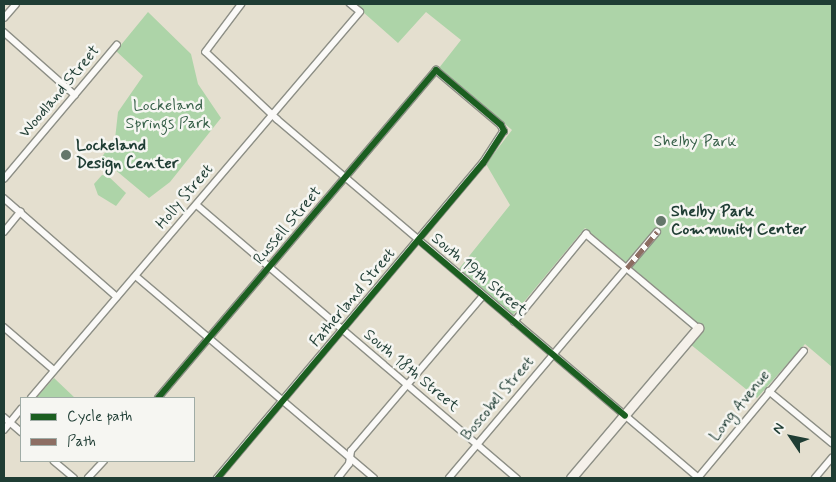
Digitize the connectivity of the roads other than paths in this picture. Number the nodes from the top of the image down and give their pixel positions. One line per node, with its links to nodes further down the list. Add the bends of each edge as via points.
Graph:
1 (16, 4): 4 (street)
2 (242, 4): 8 (street, South 19th Street, via 206,52)
3 (350, 4): 8 (street, Holly Street, via 360,12)
4 (4, 18)
5 (4, 32): 7 (street)
6 (117, 45): 7 (street, Woodland Street)
7 (75, 95): 11 (street, Woodland Street)
8 (273, 114): 10 (street, South 19th Street); 13 (street, Holly Street)
9 (504, 131): 10 (street, Russell Street, via 436,70); 17 (street, Fatherland Street)
10 (346, 178): 17 (street, South 19th Street); 18 (street, Russell Street)
11 (4, 179)
12 (4, 198): 14 (street)
13 (197, 205): 18 (street, South 18th Street); 20 (street, Holly Street)
14 (20, 212): 15 (street); 22 (street)
15 (4, 232)
16 (657, 232): 19 (street, Boscobel Street)
17 (419, 241): 21 (street, South 19th Street); 26 (street, Fatherland Street)
18 (270, 268): 26 (street, South 18th Street); 27 (street, Russell Street)
19 (627, 268): 23 (street, via 586,234); 25 (street); 29 (street, Boscobel Street)
20 (136, 276): 22 (street, Holly Street); 27 (street)
21 (483, 296): 23 (street, South 19th Street); 31 (street)
22 (117, 297): 30 (street, Holly Street)
23 (514, 322): 29 (street, South 19th Street)
24 (4, 327): 30 (street)
25 (698, 328): 37 (street)
26 (344, 331): 31 (street, South 18th Street); 35 (street, Fatherland Street)
27 (210, 340): 34 (street, Russell Street); 35 (street)
28 (804, 351): 32 (street, Long Avenue)
29 (553, 355): 37 (street, South 19th Street); 43 (street, Boscobel Street)
30 (54, 370): 33 (street, Holly Street)
31 (406, 386): 43 (street, South 18th Street); 44 (street)
32 (769, 391): 42 (street); 56 (street, Long Avenue)
33 (32, 397)
34 (159, 397)
35 (283, 403): 44 (street); 50 (street, Fatherland Street)
36 (20, 410): 39 (street)
37 (625, 416): 55 (street); 56 (street, South 19th Street)
38 (4, 417): 39 (street)
39 (10, 422): 40 (street); 41 (street)
40 (4, 430)
41 (20, 431)
42 (832, 443)
43 (477, 445): 53 (street, Boscobel Street); 54 (street, South 18th Street)
44 (349, 458): 51 (street); 52 (street)
45 (832, 458): 57 (street)
46 (55, 462): 48 (street)
47 (103, 462): 49 (street)
48 (74, 478)
49 (88, 478)
50 (218, 478)
51 (338, 478)
52 (374, 478)
53 (449, 478)
54 (517, 478)
55 (571, 478)
56 (699, 478)
57 (815, 478)

